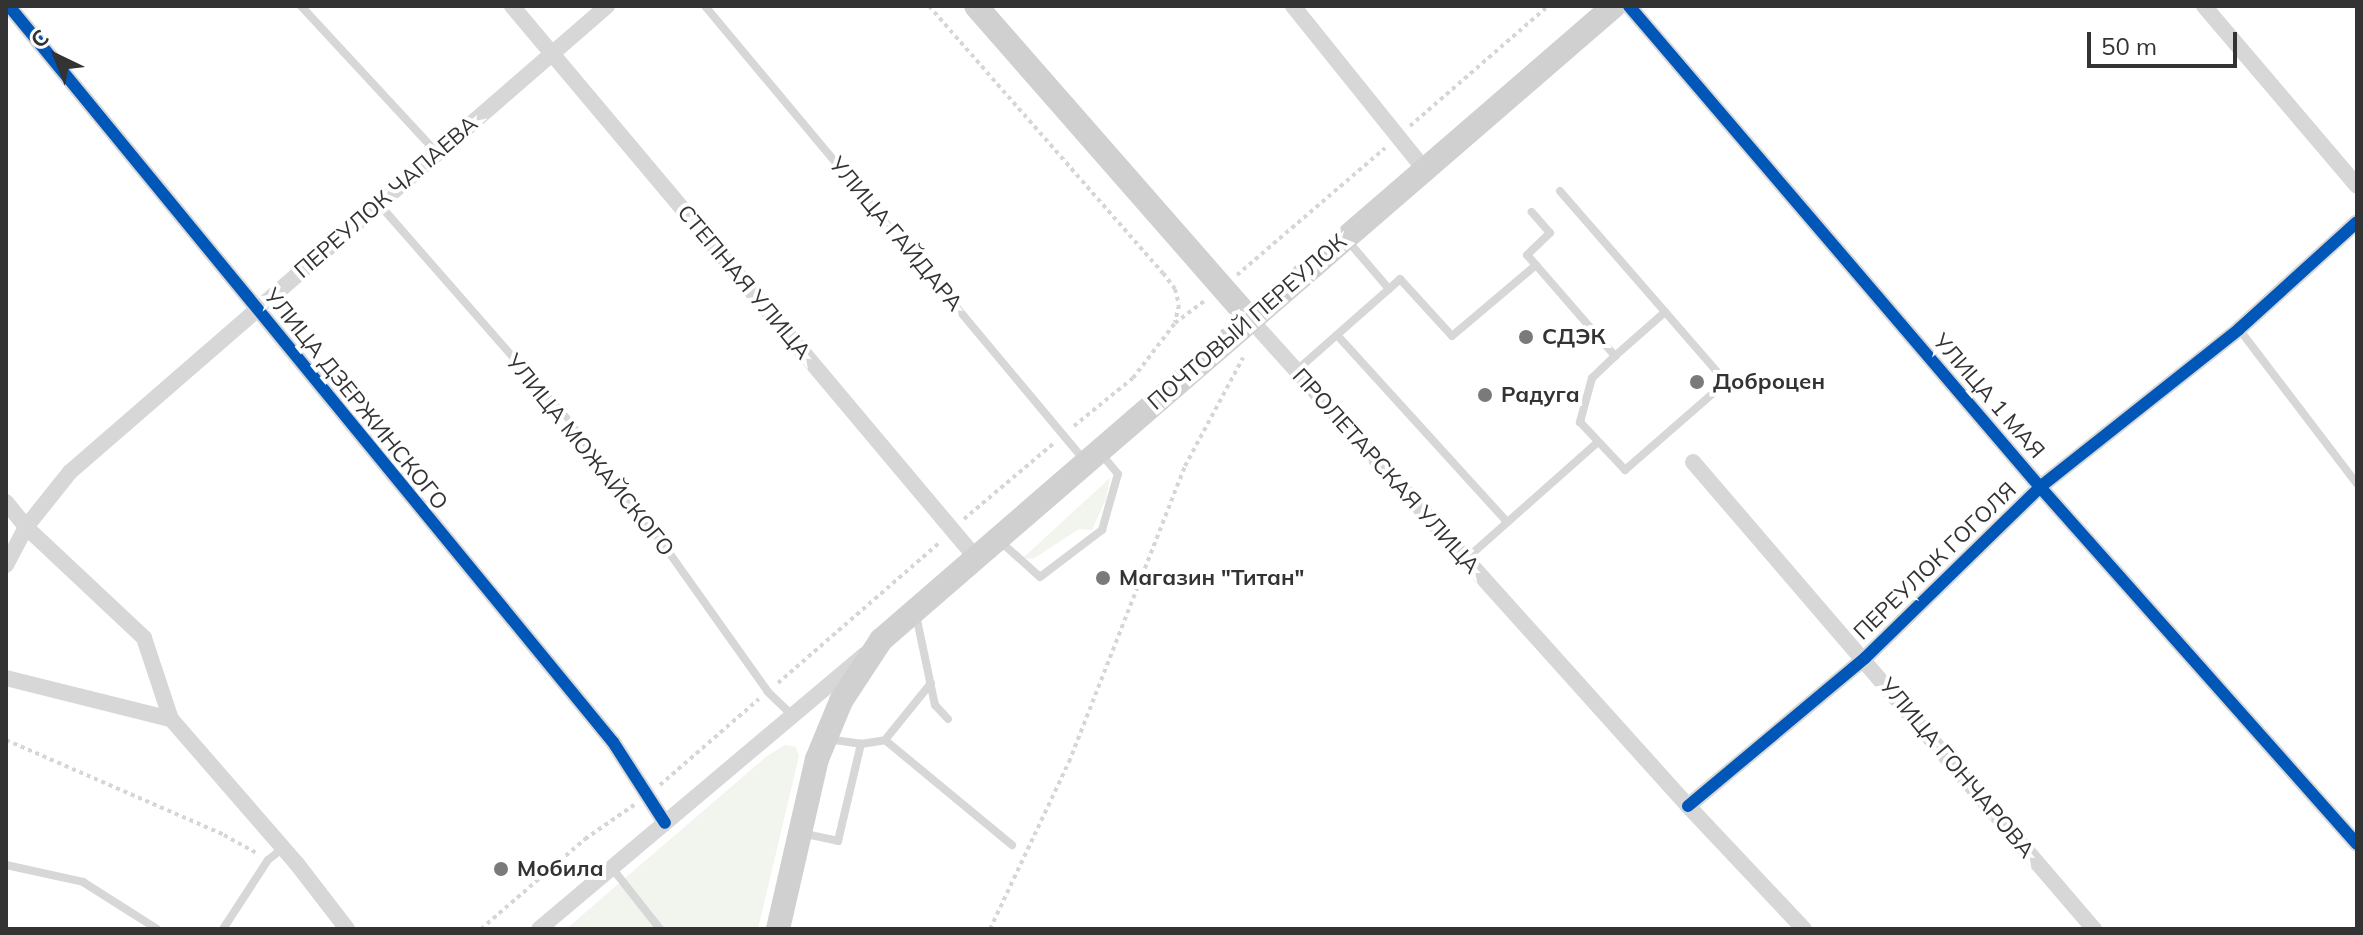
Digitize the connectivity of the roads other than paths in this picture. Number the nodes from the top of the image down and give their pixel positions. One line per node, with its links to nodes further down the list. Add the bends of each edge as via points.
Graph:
1 (9, 6): 22 (street, УЛИЦА ДЗЕРЖИНСКОГО)
2 (301, 6): 12 (lane)
3 (512, 6): 11 (street, СТЕПНАЯ УЛИЦА)
4 (607, 6): 11 (street, ПЕРЕУЛОК ЧАПАЕВА)
5 (705, 6): 30 (lane, УЛИЦА ГАЙДАРА, via 1064,435)
6 (976, 6): 24 (main road, ПРОЛЕТАРСКАЯ УЛИЦА)
7 (1293, 6): 13 (street)
8 (1614, 6): 13 (main road, ПОЧТОВЫЙ ПЕРЕУЛОК)
9 (1629, 6): 33 (street, УЛИЦА 1 МАЯ)
10 (2204, 6): 14 (street)
11 (552, 52): 12 (street, ПЕРЕУЛОК ЧАПАЕВА); 38 (street, СТЕПНАЯ УЛИЦА)
12 (436, 152): 16 (street, ПЕРЕУЛОК ЧАПАЕВА)
13 (1424, 169): 19 (main road, ПОЧТОВЫЙ ПЕРЕУЛОК)
14 (2357, 186)
15 (1560, 191): 23 (lane)
16 (378, 203): 22 (street, ПЕРЕУЛОК ЧАПАЕВА); 46 (lane, УЛИЦА МОЖАЙСКОГО, via 567,419 768,692)
17 (1532, 212): 20 (lane, via 1550,233 1527,255)
18 (2357, 222): 25 (street, ПЕРЕУЛОК ГОГОЛЯ)
19 (1345, 237): 21 (lane); 24 (main road, ПОЧТОВЫЙ ПЕРЕУЛОК)
20 (1536, 265): 21 (lane, via 1452,336 1400,279); 27 (lane)
21 (1389, 289): 26 (lane)
22 (257, 310): 36 (street, ПЕРЕУЛОК ЧАПАЕВА, via 70,472); 53 (street, УЛИЦА ДЗЕРЖИНСКОГО, via 613,742)
23 (1665, 312): 27 (lane); 29 (lane, via 1726,382 1625,470)
24 (1254, 324): 28 (street, ПРОЛЕТАРСКАЯ УЛИЦА); 30 (main road, ПОЧТОВЫЙ ПЕРЕУЛОК)
25 (2239, 329): 32 (lane); 33 (street, ПЕРЕУЛОК ГОГОЛЯ)
26 (1337, 335): 28 (lane); 35 (lane)
27 (1615, 356): 29 (lane, via 1592,378 1580,422)
28 (1296, 371): 39 (street, ПРОЛЕТАРСКАЯ УЛИЦА)
29 (1598, 442): 35 (lane)
30 (1092, 456): 37 (main road, ПОЧТОВЫЙ ПЕРЕУЛОК); 37 (lane, УЛИЦА ГАЙДАРА, via 1118,474 1102,530 1040,577)
31 (1693, 462): 43 (street, УЛИЦА ГОНЧАРОВА)
32 (2357, 484)
33 (2040, 487): 43 (street, ПЕРЕУЛОК ГОГОЛЯ); 55 (street, УЛИЦА 1 МАЯ)
34 (6, 502): 36 (street)
35 (1507, 522): 39 (lane)
36 (26, 527): 40 (street, ПЕРЕУЛОК ЧАПАЕВА); 47 (street, via 144,638)
37 (998, 539): 38 (main road, ПОЧТОВЫЙ ПЕРЕУЛОК)
38 (976, 558): 41 (main road, ПОЧТОВЫЙ ПЕРЕУЛОК)
39 (1466, 559): 52 (street, ПРОЛЕТАРСКАЯ УЛИЦА)
40 (6, 565)
41 (915, 610): 42 (main road, ПОЧТОВЫЙ ПЕРЕУЛОК); 45 (lane)
42 (881, 640): 46 (street); 49 (main road, ПОЧТОВЫЙ ПЕРЕУЛОК, via 841,701)
43 (1865, 658): 52 (street, ПЕРЕУЛОК ГОГОЛЯ); 67 (street, УЛИЦА ГОНЧАРОВА)
44 (6, 678): 47 (street)
45 (931, 683): 48 (lane, via 935,705); 50 (lane)
46 (792, 715): 53 (street)
47 (171, 719): 57 (street)
48 (948, 719)
49 (825, 739): 51 (lane); 54 (main road, ПОЧТОВЫЙ ПЕРЕУЛОК)
50 (885, 740): 51 (lane); 56 (lane)
51 (861, 744): 54 (lane, via 838,841)
52 (1688, 806): 66 (street, ПРОЛЕТАРСКАЯ УЛИЦА)
53 (665, 823): 59 (street)
54 (800, 833): 65 (main road, ПОЧТОВЫЙ ПЕРЕУЛОК)
55 (2357, 844)
56 (1012, 845)
57 (283, 848): 61 (lane, via 268,860); 62 (street)
58 (6, 865): 60 (lane, via 83,882)
59 (612, 868): 63 (street); 64 (lane)
60 (157, 929)
61 (223, 929)
62 (347, 929)
63 (539, 929)
64 (660, 929)
65 (778, 929)
66 (1804, 929)
67 (2094, 929)

